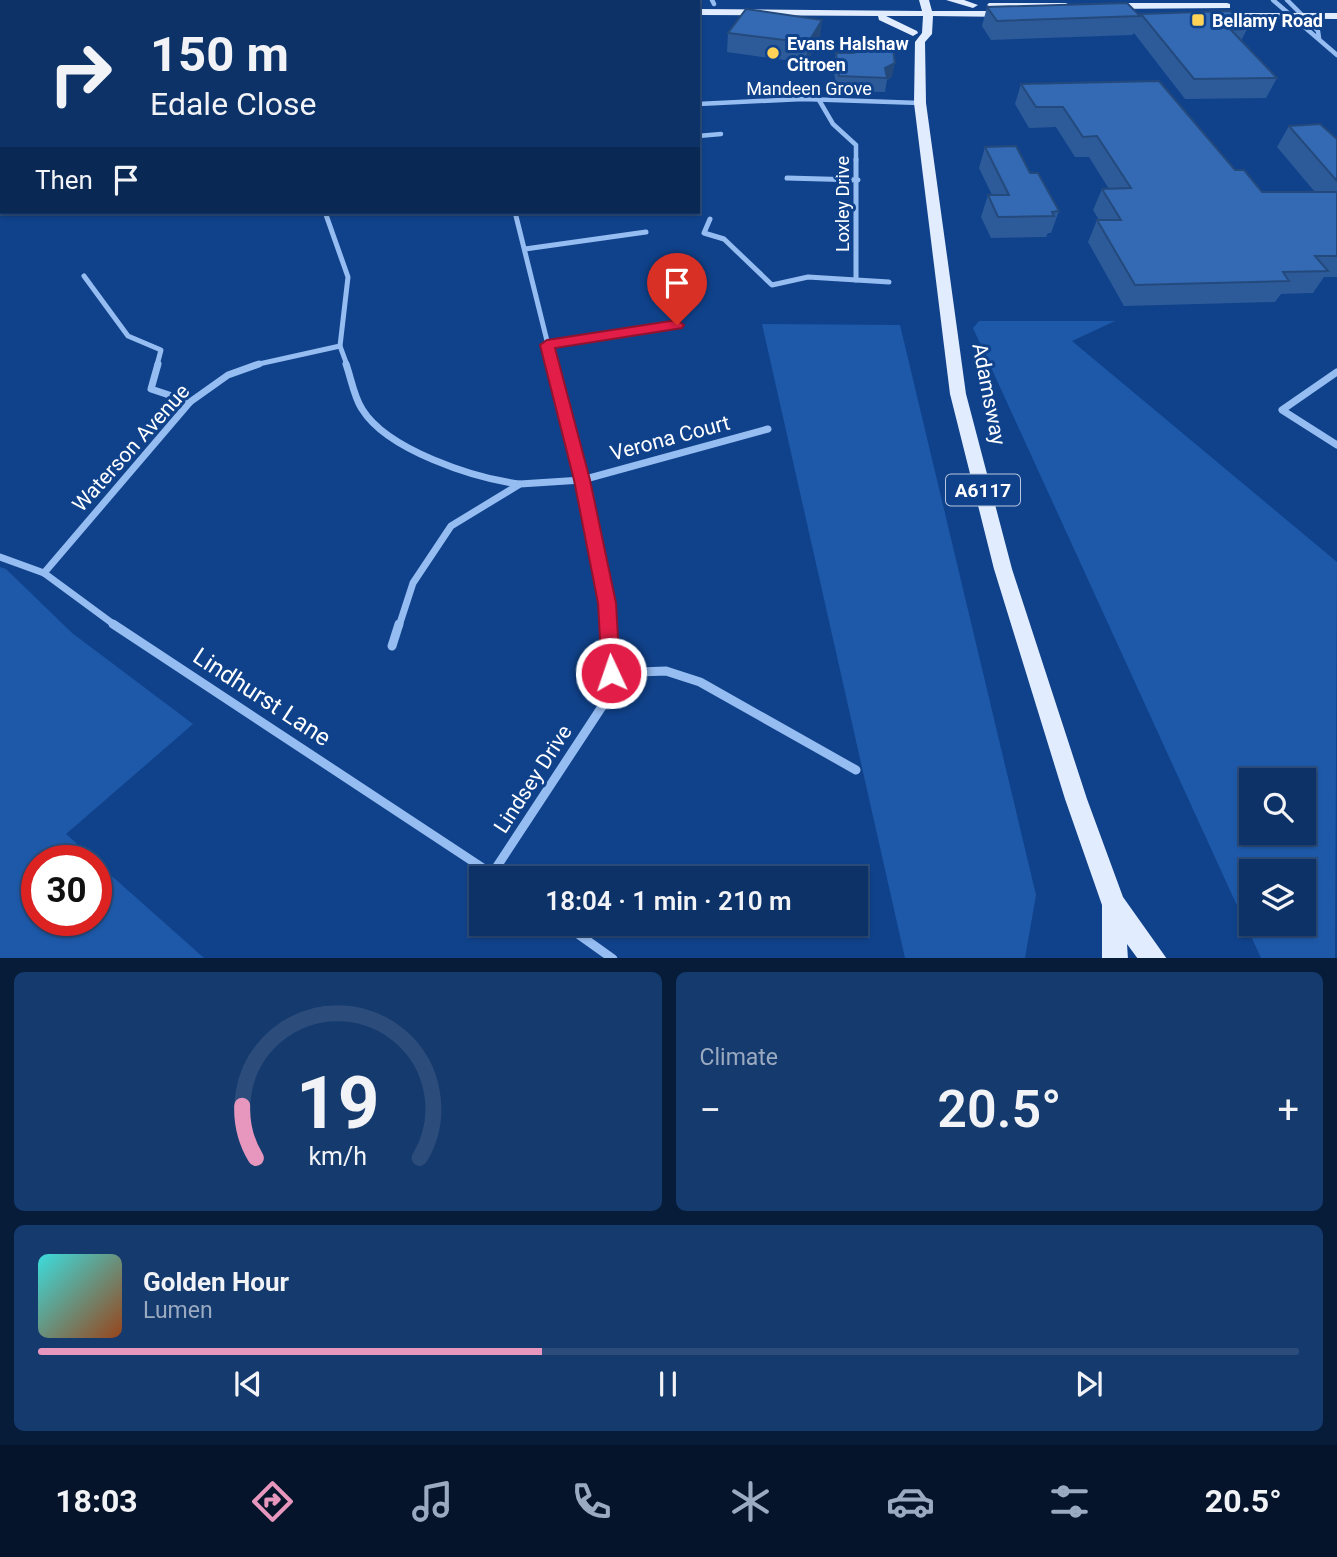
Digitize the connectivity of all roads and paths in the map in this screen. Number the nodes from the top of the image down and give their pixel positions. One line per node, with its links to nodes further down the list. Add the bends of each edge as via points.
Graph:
1 (951, 0): 4 (main road)
2 (713, 2): 7 (main road)
3 (1283, 3): 6 (main road); 9 (main road); 14 (street); 15 (street)
4 (973, 5): 5 (main road); 8 (main road)
5 (1077, 6)
6 (1090, 6)
7 (905, 7): 8 (main road); 11 (main road); 17 (main road, Adamsway / A6117)
8 (926, 7): 12 (main road); 17 (main road, Adamsway / A6117, via 927,34)
9 (1337, 7)
10 (700, 12): 11 (main road)
11 (866, 13): 17 (main road, via 895,22)
12 (1069, 15)
13 (1106, 15): 14 (main road)
14 (1288, 16): 15 (main road); 18 (street)
15 (1304, 16): 16 (main road); 18 (street)
16 (1337, 16)
17 (916, 38): 21 (main road, Adamsway / A6117)
18 (1319, 38): 19 (street)
19 (1337, 55)
20 (819, 100): 21 (street, Mandeen Grove); 22 (street, Mandeen Grove); 26 (street, Loxley Drive, via 833,124 856,145)
21 (920, 103): 51 (main road, Adamsway / A6117, via 958,394 1003,569)
22 (700, 104)
23 (721, 134): 24 (street)
24 (700, 136)
25 (787, 178): 26 (street)
26 (858, 180): 33 (street, Loxley Drive)
27 (326, 214): 37 (street, via 348,277)
28 (516, 214): 31 (street, Lindsey Drive)
29 (710, 219): 33 (street, Loxley Drive, via 704,233 724,239 772,285 808,277)
30 (646, 232): 31 (street)
31 (525, 249): 36 (street, Lindsey Drive)
32 (84, 276): 39 (street, via 128,336 161,350 151,389)
33 (856, 280): 34 (street, Loxley Drive)
34 (888, 282)
35 (677, 325): 36 (street)
36 (547, 345): 42 (street, Lindsey Drive)
37 (340, 346): 39 (street, Waterson Avenue, via 268,360 228,375); 43 (street, via 362,409 383,432 403,447 495,481)
38 (1337, 372): 41 (street, via 1282,410)
39 (190, 402): 45 (street, Waterson Avenue)
40 (768, 429): 42 (street, Verona Court)
41 (1337, 445)
42 (582, 480): 43 (street, Verona Court); 47 (street, Lindsey Drive, via 607,603)
43 (520, 484): 46 (street, via 450,526 413,583)
44 (0, 557): 45 (street, Lindhurst Lane)
45 (44, 573): 49 (street, Lindhurst Lane, via 102,617)
46 (393, 646)
47 (611, 673): 48 (street, via 666,671 700,682); 50 (street, Lindsey Drive, via 605,702)
48 (856, 770)
49 (480, 866)
50 (501, 866)
51 (1114, 905): 54 (main road, Adamsway / A6117); 55 (main road, Adamsway / A6117)
52 (581, 936): 53 (street)
53 (613, 958)
54 (1115, 958)
55 (1154, 958)

